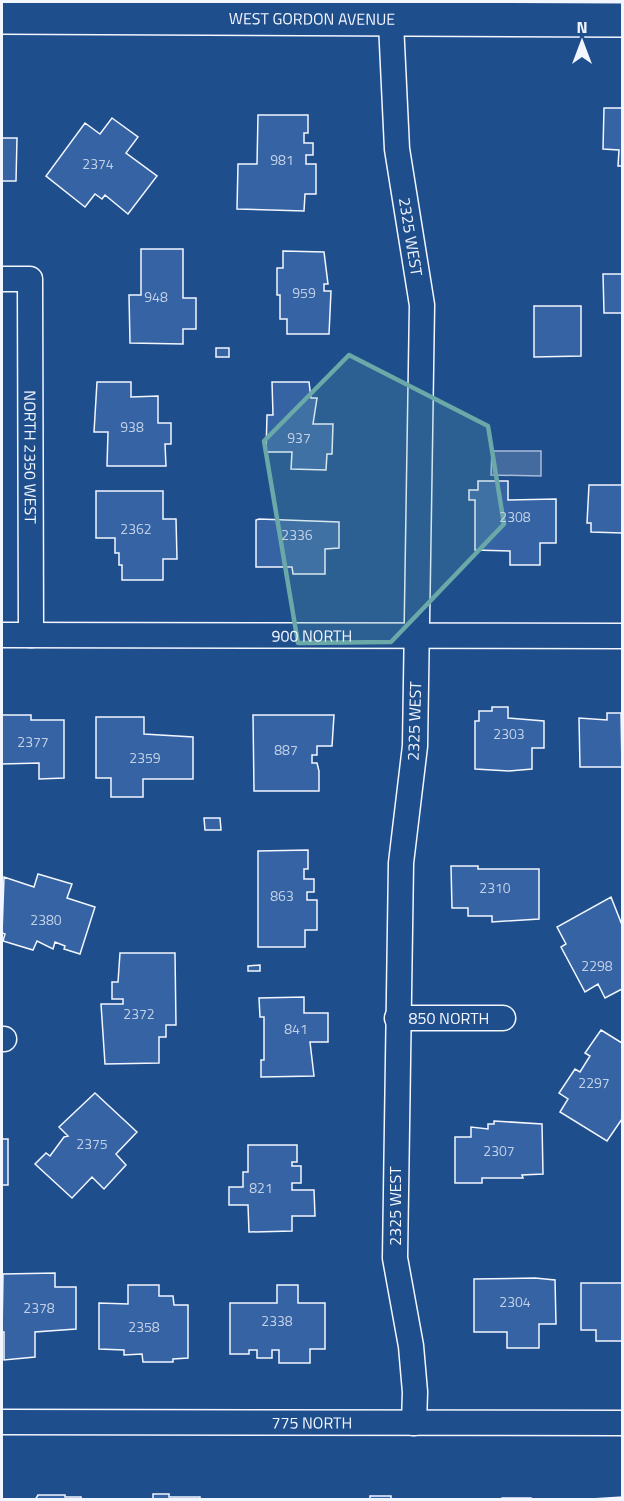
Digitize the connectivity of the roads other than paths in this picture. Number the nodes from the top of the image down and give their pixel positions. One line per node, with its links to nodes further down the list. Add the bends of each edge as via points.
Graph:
1 (93, 9): 2 (main road, WEST GORDON AVENUE); 3 (main road, WEST GORDON AVENUE)
2 (390, 10): 4 (main road, WEST GORDON AVENUE); 6 (street, 2325 WEST, via 397,149 422,305)
3 (2, 17)
4 (622, 20)
5 (2, 279): 8 (street, NORTH 2350 WEST, via 30,279)
6 (416, 634): 8 (street, 900 NORTH); 9 (street, 900 NORTH); 10 (street, 2325 WEST, via 415,746 401,863)
7 (2, 635): 8 (street, 900 NORTH)
8 (31, 635)
9 (622, 636)
10 (397, 1018): 11 (street, 850 NORTH); 13 (street, 2325 WEST, via 395,1258 411,1346)
11 (503, 1018)
12 (2, 1422): 13 (street, 775 NORTH)
13 (414, 1423): 14 (street, 775 NORTH)
14 (622, 1423)

